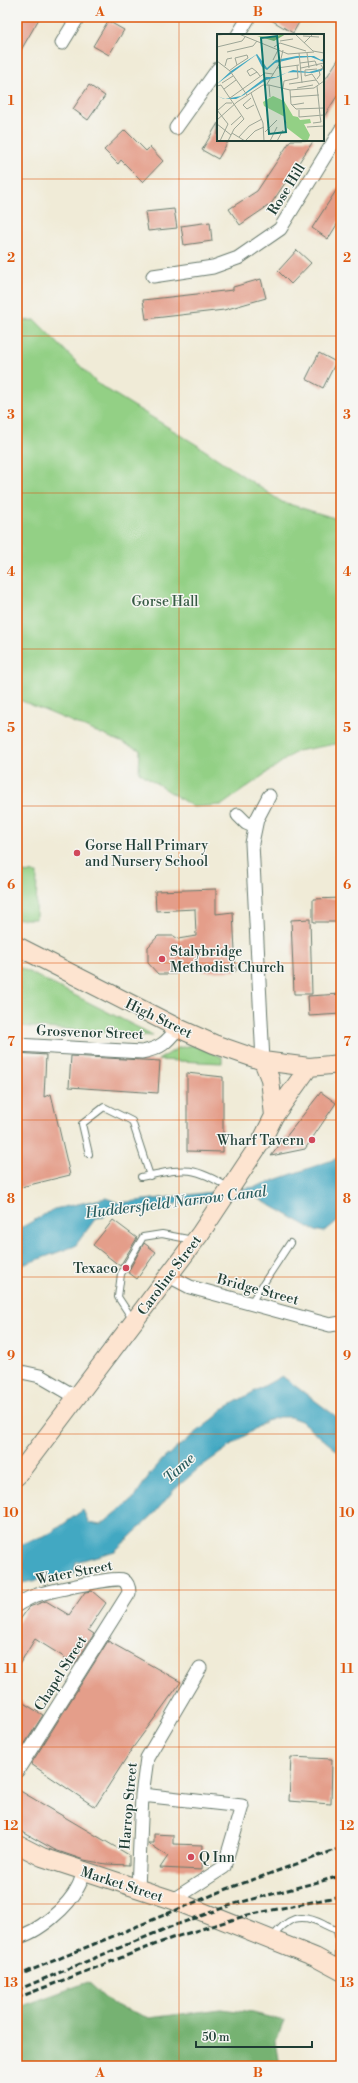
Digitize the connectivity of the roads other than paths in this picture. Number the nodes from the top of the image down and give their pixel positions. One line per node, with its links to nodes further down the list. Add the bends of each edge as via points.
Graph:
1 (78, 17): 4 (street)
2 (249, 17): 3 (street)
3 (239, 34)
4 (62, 43)
5 (217, 71): 6 (street)
6 (176, 128)
7 (341, 130): 8 (street, Rose Hill, via 280,229 238,258 214,267)
8 (153, 276)
9 (269, 796): 11 (street, via 256,819)
10 (238, 815): 11 (street)
11 (255, 827): 15 (street, via 252,843)
12 (17, 946): 13 (main road, High Street)
13 (178, 1028): 14 (street, Grosvenor Street, via 167,1042 142,1052); 15 (main road, High Street)
14 (17, 1045)
15 (263, 1061): 17 (main road, High Street); 18 (main road, via 270,1079)
16 (341, 1064): 17 (main road, High Street)
17 (309, 1067): 18 (main road, Caroline Street)
18 (274, 1116): 22 (main road, Caroline Street, via 261,1142)
19 (89, 1154): 20 (lane, via 82,1124 104,1107 132,1121)
20 (150, 1176): 21 (lane); 22 (lane, via 194,1170)
21 (141, 1177)
22 (225, 1192): 23 (main road, Caroline Street)
23 (194, 1241): 25 (main road, Caroline Street); 27 (lane, via 162,1234 143,1237 120,1274 118,1297)
24 (290, 1242): 26 (lane)
25 (169, 1276): 26 (street, Bridge Street, via 190,1287); 27 (main road, Caroline Street)
26 (250, 1304): 28 (street, Bridge Street, via 330,1325)
27 (134, 1321): 30 (main road, Caroline Street)
28 (341, 1323)
29 (17, 1371): 30 (street, via 40,1376)
30 (76, 1397): 31 (main road, Caroline Street)
31 (17, 1476)
32 (129, 1593): 33 (street, Water Street, via 127,1583 121,1579 114,1579 32,1596); 35 (street, Chapel Street)
33 (17, 1605)
34 (200, 1668): 36 (street, Harrop Street, via 148,1758)
35 (17, 1770)
36 (142, 1796): 39 (street, Harrop Street); 40 (street, via 242,1806 224,1867)
37 (17, 1844): 38 (main road, Market Street, via 42,1858)
38 (83, 1872): 39 (main road, Market Street); 42 (street, via 78,1887 56,1915 34,1930)
39 (138, 1889): 40 (main road, Market Street)
40 (173, 1900): 43 (main road, Market Street)
41 (339, 1930): 43 (lane, via 316,1920 300,1917 282,1925); 44 (lane)
42 (17, 1937)
43 (271, 1939): 44 (main road, Market Street, via 315,1957)
44 (340, 1971)

